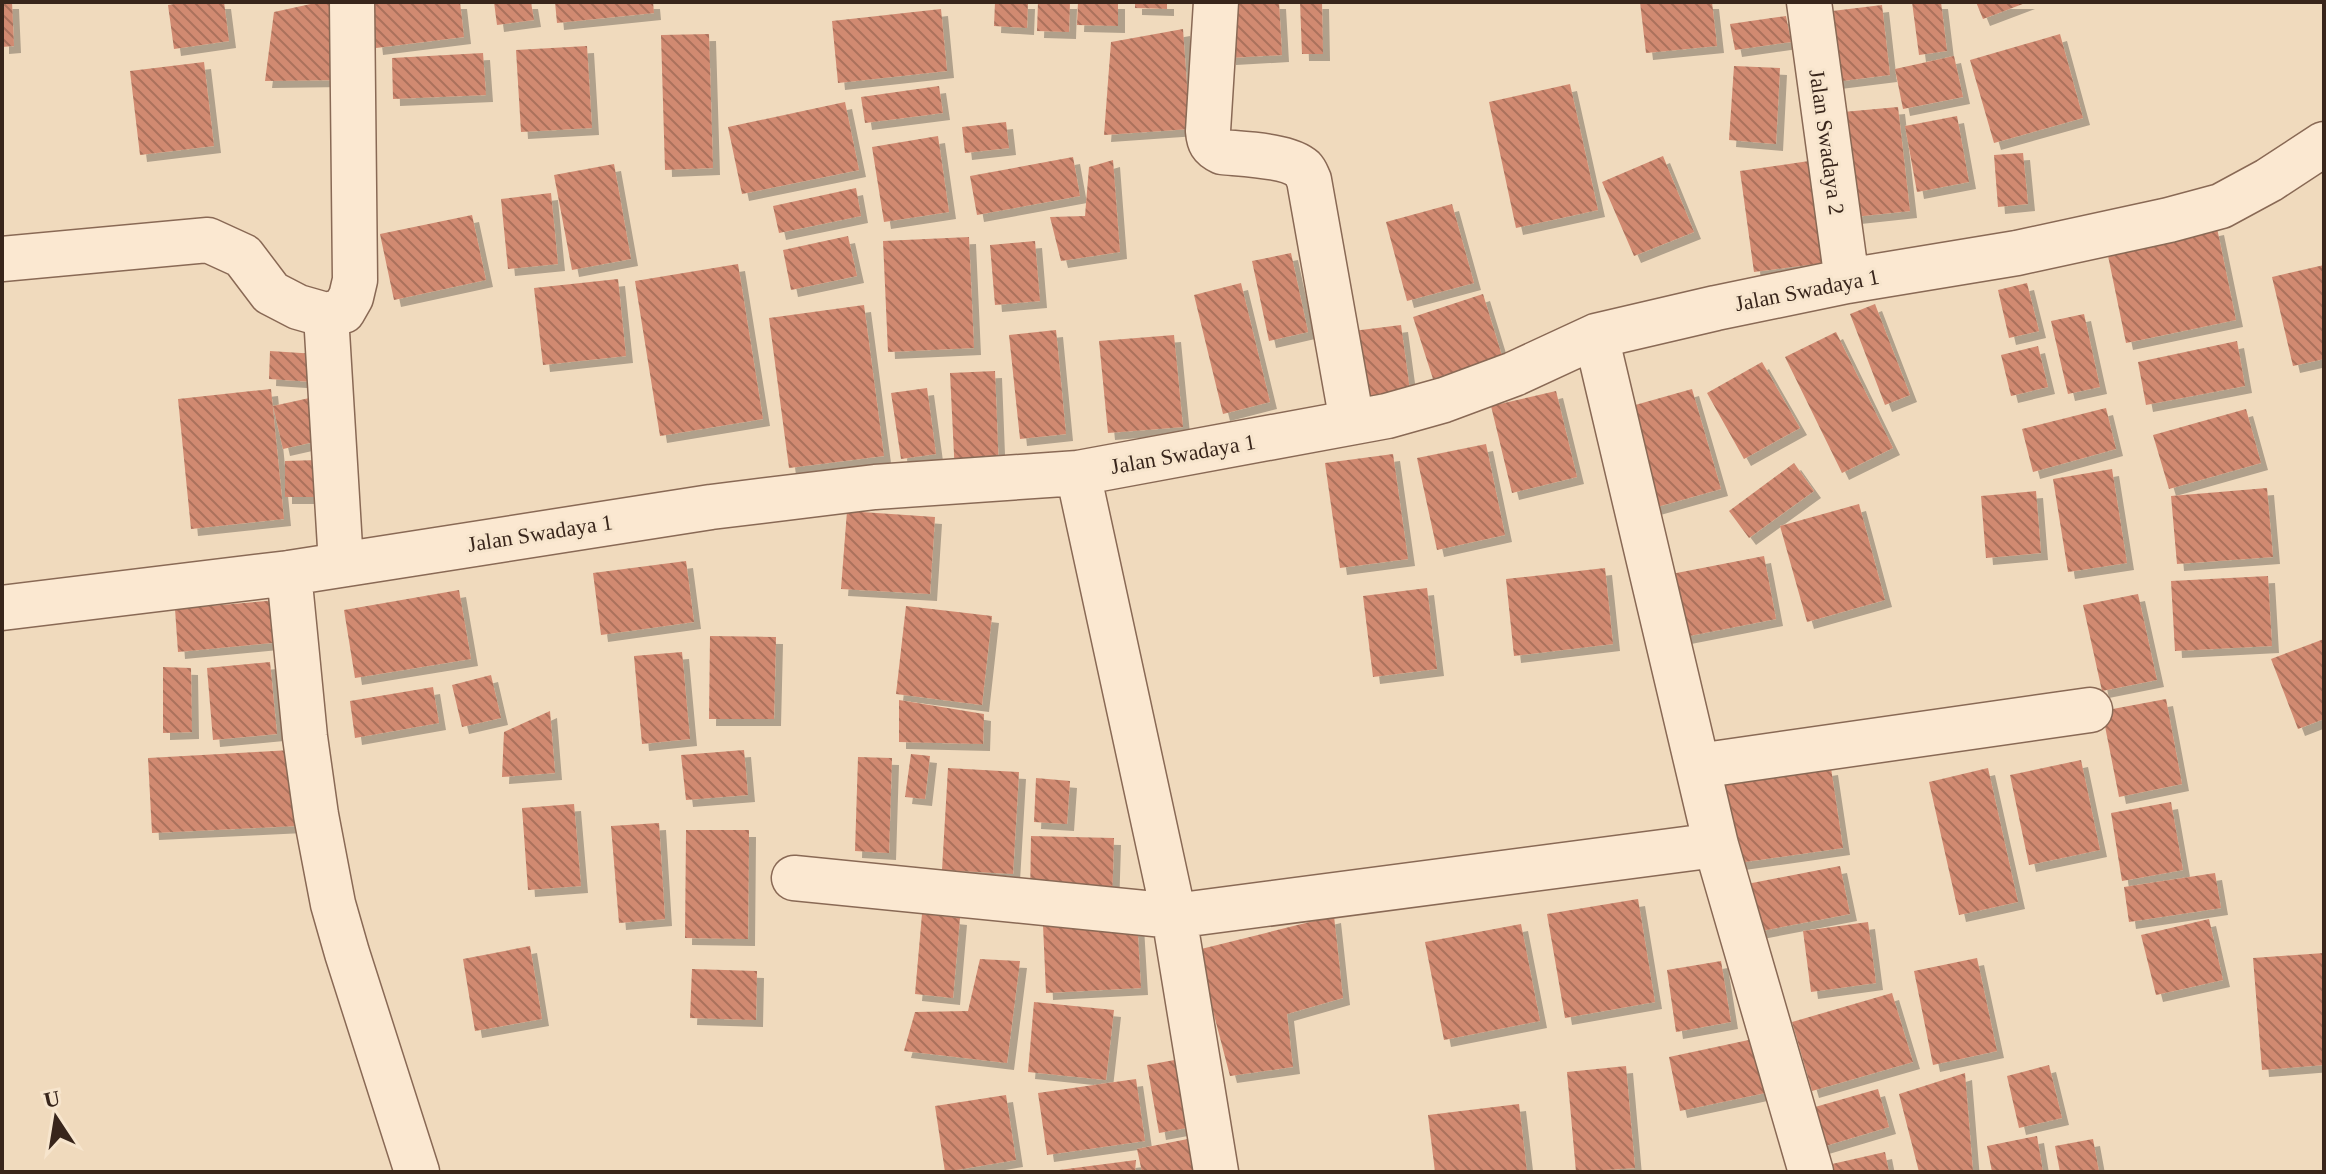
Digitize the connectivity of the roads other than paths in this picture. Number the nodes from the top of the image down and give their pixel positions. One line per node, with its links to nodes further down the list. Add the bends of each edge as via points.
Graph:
1 (352, 2): 7 (street, via 355,280 343,311)
2 (1216, 2): 9 (street, via 1209,143 1222,152 1280,159 1303,169 1309,180)
3 (1809, 2): 6 (street, Jalan Swadaya 2)
4 (2324, 144): 6 (street, Jalan Swadaya 1, via 2221,206 2017,253)
5 (2, 259): 7 (street, via 208,240 243,256 271,293)
6 (1847, 281): 8 (street, Jalan Swadaya 1)
7 (326, 315): 11 (street)
8 (1596, 336): 9 (street, Jalan Swadaya 1, via 1444,400); 15 (street)
9 (1352, 422): 10 (street, Jalan Swadaya 1)
10 (1078, 473): 11 (street, Jalan Swadaya 1, via 875,487 711,507); 18 (street)
11 (341, 564): 12 (street, Jalan Swadaya 1)
12 (289, 573): 13 (street, Jalan Swadaya 1); 19 (street, via 305,737 333,904)
13 (2, 608)
14 (2090, 710): 15 (street)
15 (1698, 766): 16 (street)
16 (1716, 845): 18 (street); 21 (street)
17 (794, 878): 18 (street)
18 (1174, 916): 20 (street)
19 (417, 1172)
20 (1216, 1172)
21 (1811, 1172)

